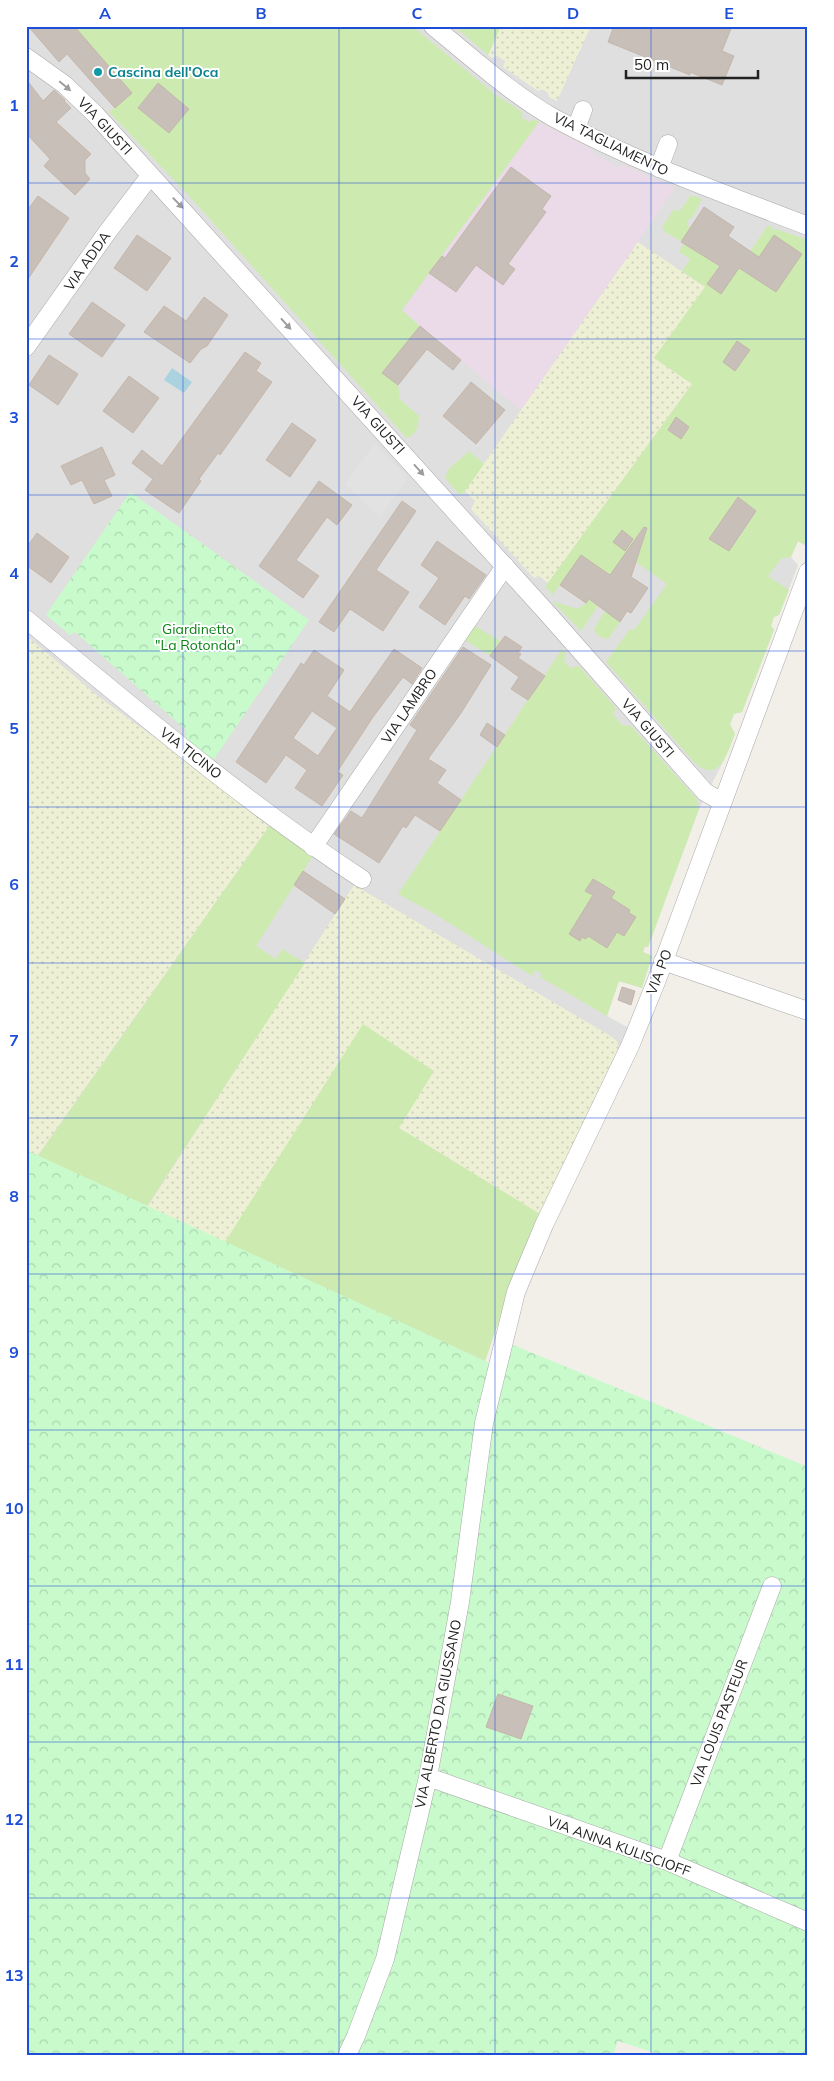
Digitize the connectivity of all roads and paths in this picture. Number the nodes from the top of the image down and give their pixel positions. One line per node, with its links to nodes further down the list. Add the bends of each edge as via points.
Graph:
1 (433, 26): 4 (street, VIA TAGLIAMENTO, via 511,88 553,117)
2 (26, 57): 7 (street, VIA GIUSTI, one-way to 7, via 64,85 94,113)
3 (584, 110): 4 (street)
4 (576, 128): 6 (street, VIA TAGLIAMENTO)
5 (668, 144): 6 (street)
6 (659, 168): 8 (street, VIA TAGLIAMENTO)
7 (150, 176): 9 (street, VIA ADDA); 10 (street, VIA GIUSTI, one-way to 10, via 180,205)
8 (808, 226)
9 (26, 347)
10 (505, 566): 13 (street, VIA GIUSTI, via 705,792); 14 (street, VIA LAMBRO)
11 (808, 572): 13 (street, VIA PO)
12 (26, 618): 14 (street, VIA TICINO, via 181,747)
13 (722, 802): 16 (street, VIA PO)
14 (313, 847): 15 (street, VIA TICINO)
15 (362, 879)
16 (663, 961): 17 (street); 18 (street, VIA PO, via 630,1046 544,1225 516,1292)
17 (808, 1011)
18 (496, 1366): 20 (street, VIA ALBERTO DA GIUSSANO, via 484,1423 460,1602)
19 (772, 1586): 21 (street, VIA LOUIS PASTEUR)
20 (428, 1777): 21 (street, VIA ANNA KULISCIOFF); 23 (street, VIA ALBERTO DA GIUSSANO, via 385,1959)
21 (667, 1861): 22 (street, VIA ANNA KULISCIOFF)
22 (808, 1922)
23 (347, 2055)

